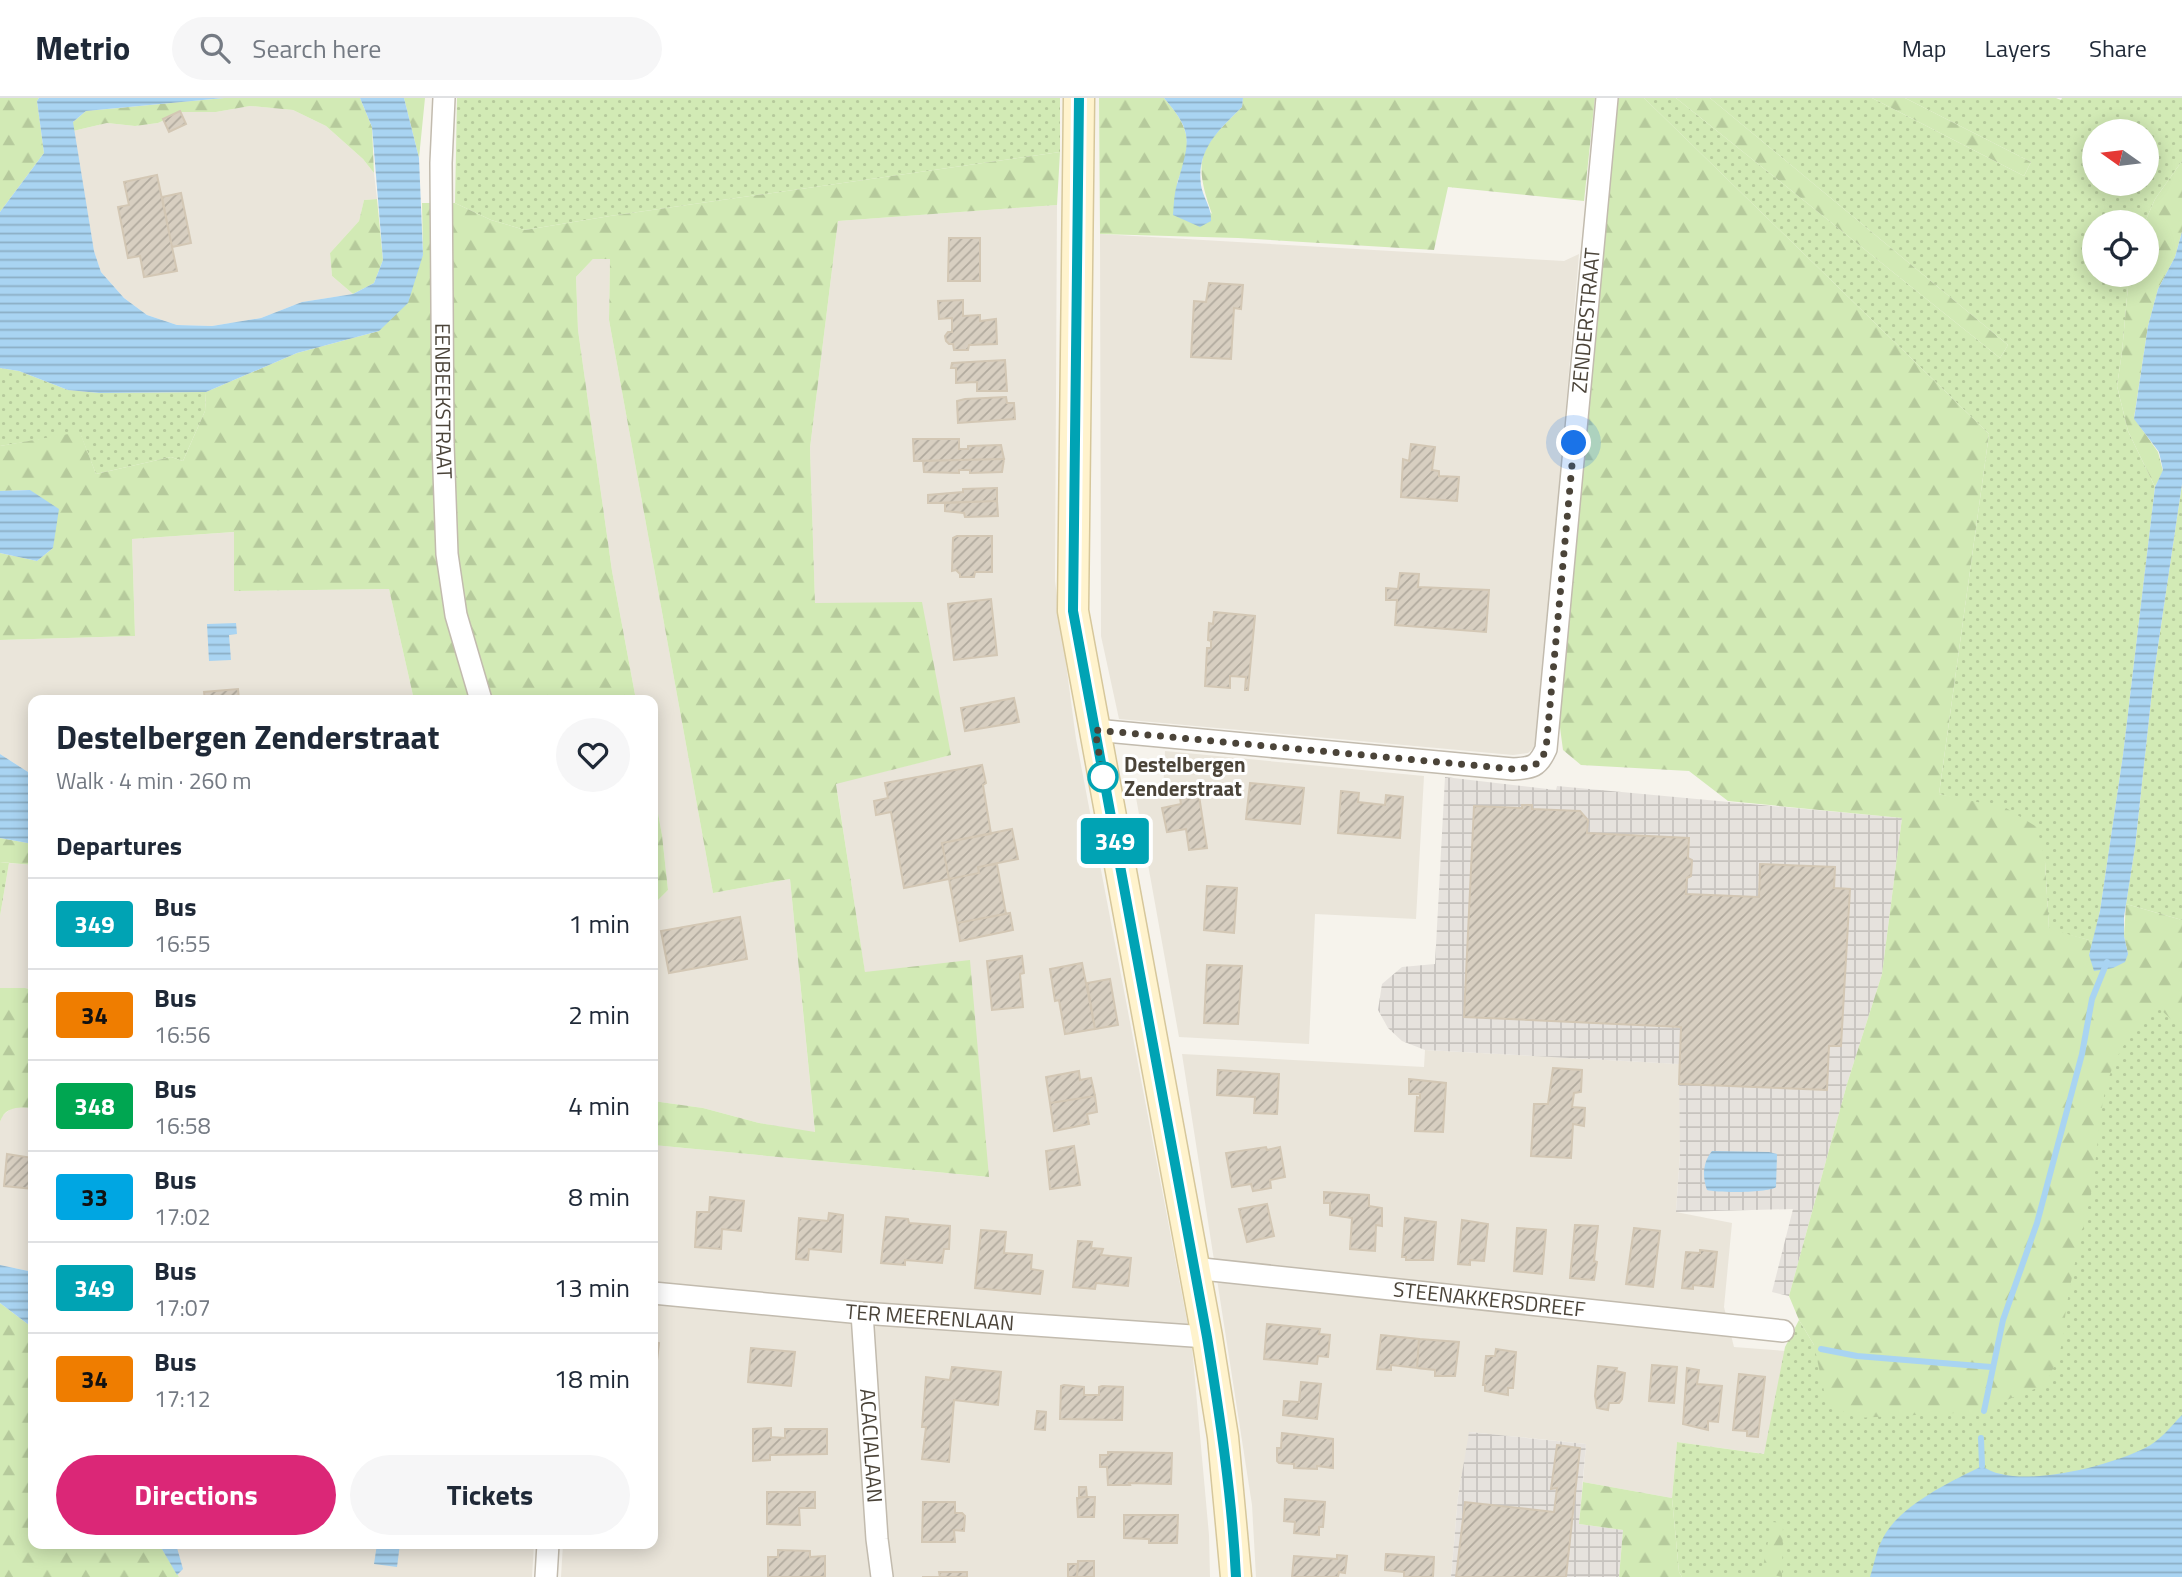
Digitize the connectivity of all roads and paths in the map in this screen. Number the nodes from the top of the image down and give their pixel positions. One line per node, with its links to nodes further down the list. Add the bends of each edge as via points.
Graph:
1 (444, 98): 4 (street, EENBEEKSTRAAT, via 447,554 456,615)
2 (1080, 98): 5 (main road, via 1073,611)
3 (1607, 98): 5 (street, ZENDERSTRAAT, via 1546,749 1541,761 1513,769)
4 (480, 695)
5 (1095, 730): 6 (main road)
6 (1193, 1268): 9 (street, STEENAKKERSDREEF); 10 (main road)
7 (658, 1293): 8 (street, TER MEERENLAAN)
8 (862, 1313): 10 (street, TER MEERENLAAN); 13 (street, ACACIALAAN)
9 (1783, 1331)
10 (1207, 1337): 14 (main road, via 1223,1437)
11 (548, 1549): 12 (street)
12 (546, 1577)
13 (882, 1577)
14 (1236, 1577)

